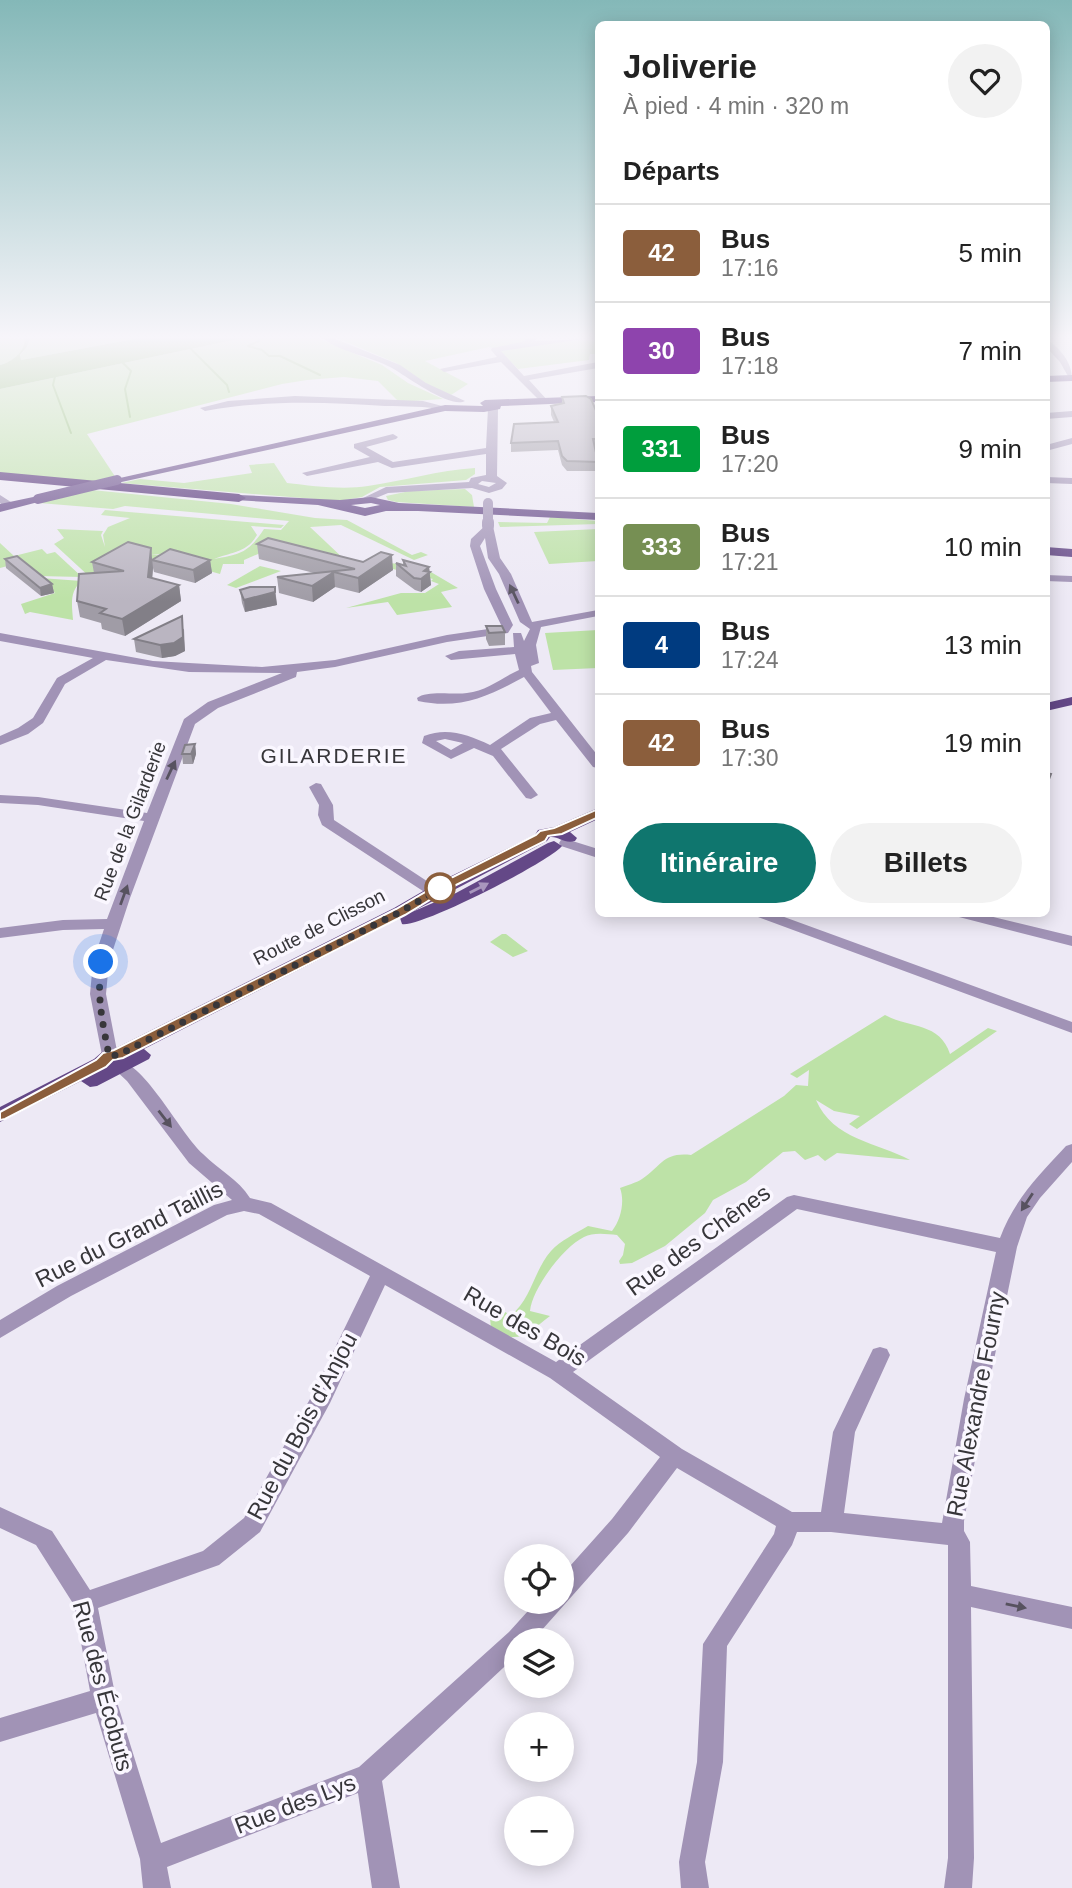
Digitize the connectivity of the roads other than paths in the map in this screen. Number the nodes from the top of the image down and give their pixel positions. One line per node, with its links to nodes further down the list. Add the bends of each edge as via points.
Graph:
1 (363, 426): 17 (main road, bridge)
2 (494, 426): 6 (street)
3 (393, 437): 7 (street, via 358,446)
4 (1072, 441): 5 (street)
5 (1050, 447)
6 (490, 450): 7 (street, via 391,465); 10 (street)
7 (377, 458): 8 (street)
8 (307, 473)
9 (0, 477): 15 (highway)
10 (482, 480): 13 (street); 14 (street); 14 (street, via 502,484)
11 (1050, 480): 12 (street)
12 (1072, 481)
13 (392, 489): 16 (street); 18 (street, via 382,494)
14 (488, 490): 20 (street, bridge)
15 (239, 498): 16 (main road)
16 (358, 503): 18 (main road, via 365,512)
17 (3, 504)
18 (381, 504): 19 (main road)
19 (595, 517)
20 (488, 528): 26 (street, via 475,546); 27 (street, one-way to 20, via 505,574 494,558)
21 (1050, 551): 22 (main road)
22 (1072, 553)
23 (1050, 579): 24 (street)
24 (1072, 579)
25 (595, 614): 27 (street)
26 (505, 628): 27 (street); 31 (street, Rue de la Gilarderie)
27 (525, 634): 30 (street, via 490,653); 32 (street); 39 (street, via 535,671)
28 (0, 637): 29 (street, Rue de la Gilarderie)
29 (105, 656): 31 (street, Rue de la Gilarderie, via 198,667); 37 (street, via 57,685 38,720)
30 (450, 656)
31 (300, 669): 46 (street, Rue de la Gilarderie, one-way to 31, via 189,722 213,705)
32 (526, 672): 33 (street, via 489,692 455,699); 36 (street)
33 (423, 698)
34 (1072, 701): 35 (main road)
35 (1050, 706)
36 (559, 715): 40 (street, via 535,721); 41 (street)
37 (0, 741)
38 (472, 743): 40 (street)
39 (595, 747)
40 (491, 750): 43 (street)
41 (595, 760)
42 (316, 787): 50 (street, via 326,805 327,822)
43 (531, 796)
44 (6, 799): 46 (street)
45 (595, 815): 48 (main road, Route de Clisson)
46 (153, 818): 53 (street, Rue de la Gilarderie, one-way to 46)
47 (595, 823): 48 (main road, Route de Clisson)
48 (557, 839): 49 (street); 50 (main road, Route de Clisson); 57 (main road, Route de Clisson, one-way to 48, via 462,897)
49 (595, 853)
50 (434, 891): 57 (main road, Route de Clisson)
51 (771, 917): 56 (street)
52 (976, 917): 55 (street)
53 (114, 924): 54 (street); 57 (street, Rue de la Gilarderie, via 101,962 98,994)
54 (0, 933)
55 (1072, 941)
56 (1072, 1028)
57 (114, 1062): 58 (main road, Route de Clisson); 59 (main road, Route de Clisson); 61 (street, one-way to 61, via 133,1077 195,1158 235,1190)
58 (0, 1115)
59 (0, 1129)
60 (1070, 1154): 62 (street, Rue Alexandre Fourny, one-way to 62, via 1033,1193 1018,1216)
61 (244, 1205): 63 (street, Rue des Bois, via 264,1208); 64 (street, Rue du Grand Taillis, via 221,1210)
62 (1007, 1247): 66 (street, Rue des Chênes, via 794,1202); 71 (street, Rue Alexandre Fourny)
63 (380, 1275): 66 (street, Rue des Bois); 74 (street, Rue du Bois d'Anjou, via 319,1403 252,1525 211,1559)
64 (0, 1329)
65 (880, 1355): 70 (street, via 844,1432)
66 (557, 1372): 67 (street, Rue des Bois)
67 (674, 1455): 69 (street, Rue des Bois); 72 (street)
68 (0, 1517): 74 (street, Rue des Écobuts, via 44,1538)
69 (789, 1522): 70 (street); 85 (street, via 784,1538 715,1644 710,1762 692,1862)
70 (831, 1522): 71 (street)
71 (953, 1534): 73 (street, Rue Alexandre Fourny, via 959,1542)
72 (574, 1578)
73 (959, 1594): 76 (street, one-way to 76); 86 (street, Rue Alexandre Fourny)
74 (85, 1602): 79 (street, Rue des Écobuts)
75 (541, 1614): 77 (street, Rue des Lys)
76 (1072, 1618)
77 (528, 1628)
78 (504, 1652): 81 (street, Rue des Lys)
79 (104, 1699): 80 (street); 82 (street, Rue des Écobuts)
80 (0, 1730)
81 (368, 1776): 82 (street, Rue des Lys); 84 (street)
82 (153, 1859): 83 (street, Rue des Écobuts)
83 (157, 1888)
84 (386, 1888)
85 (695, 1888)
86 (958, 1888)

